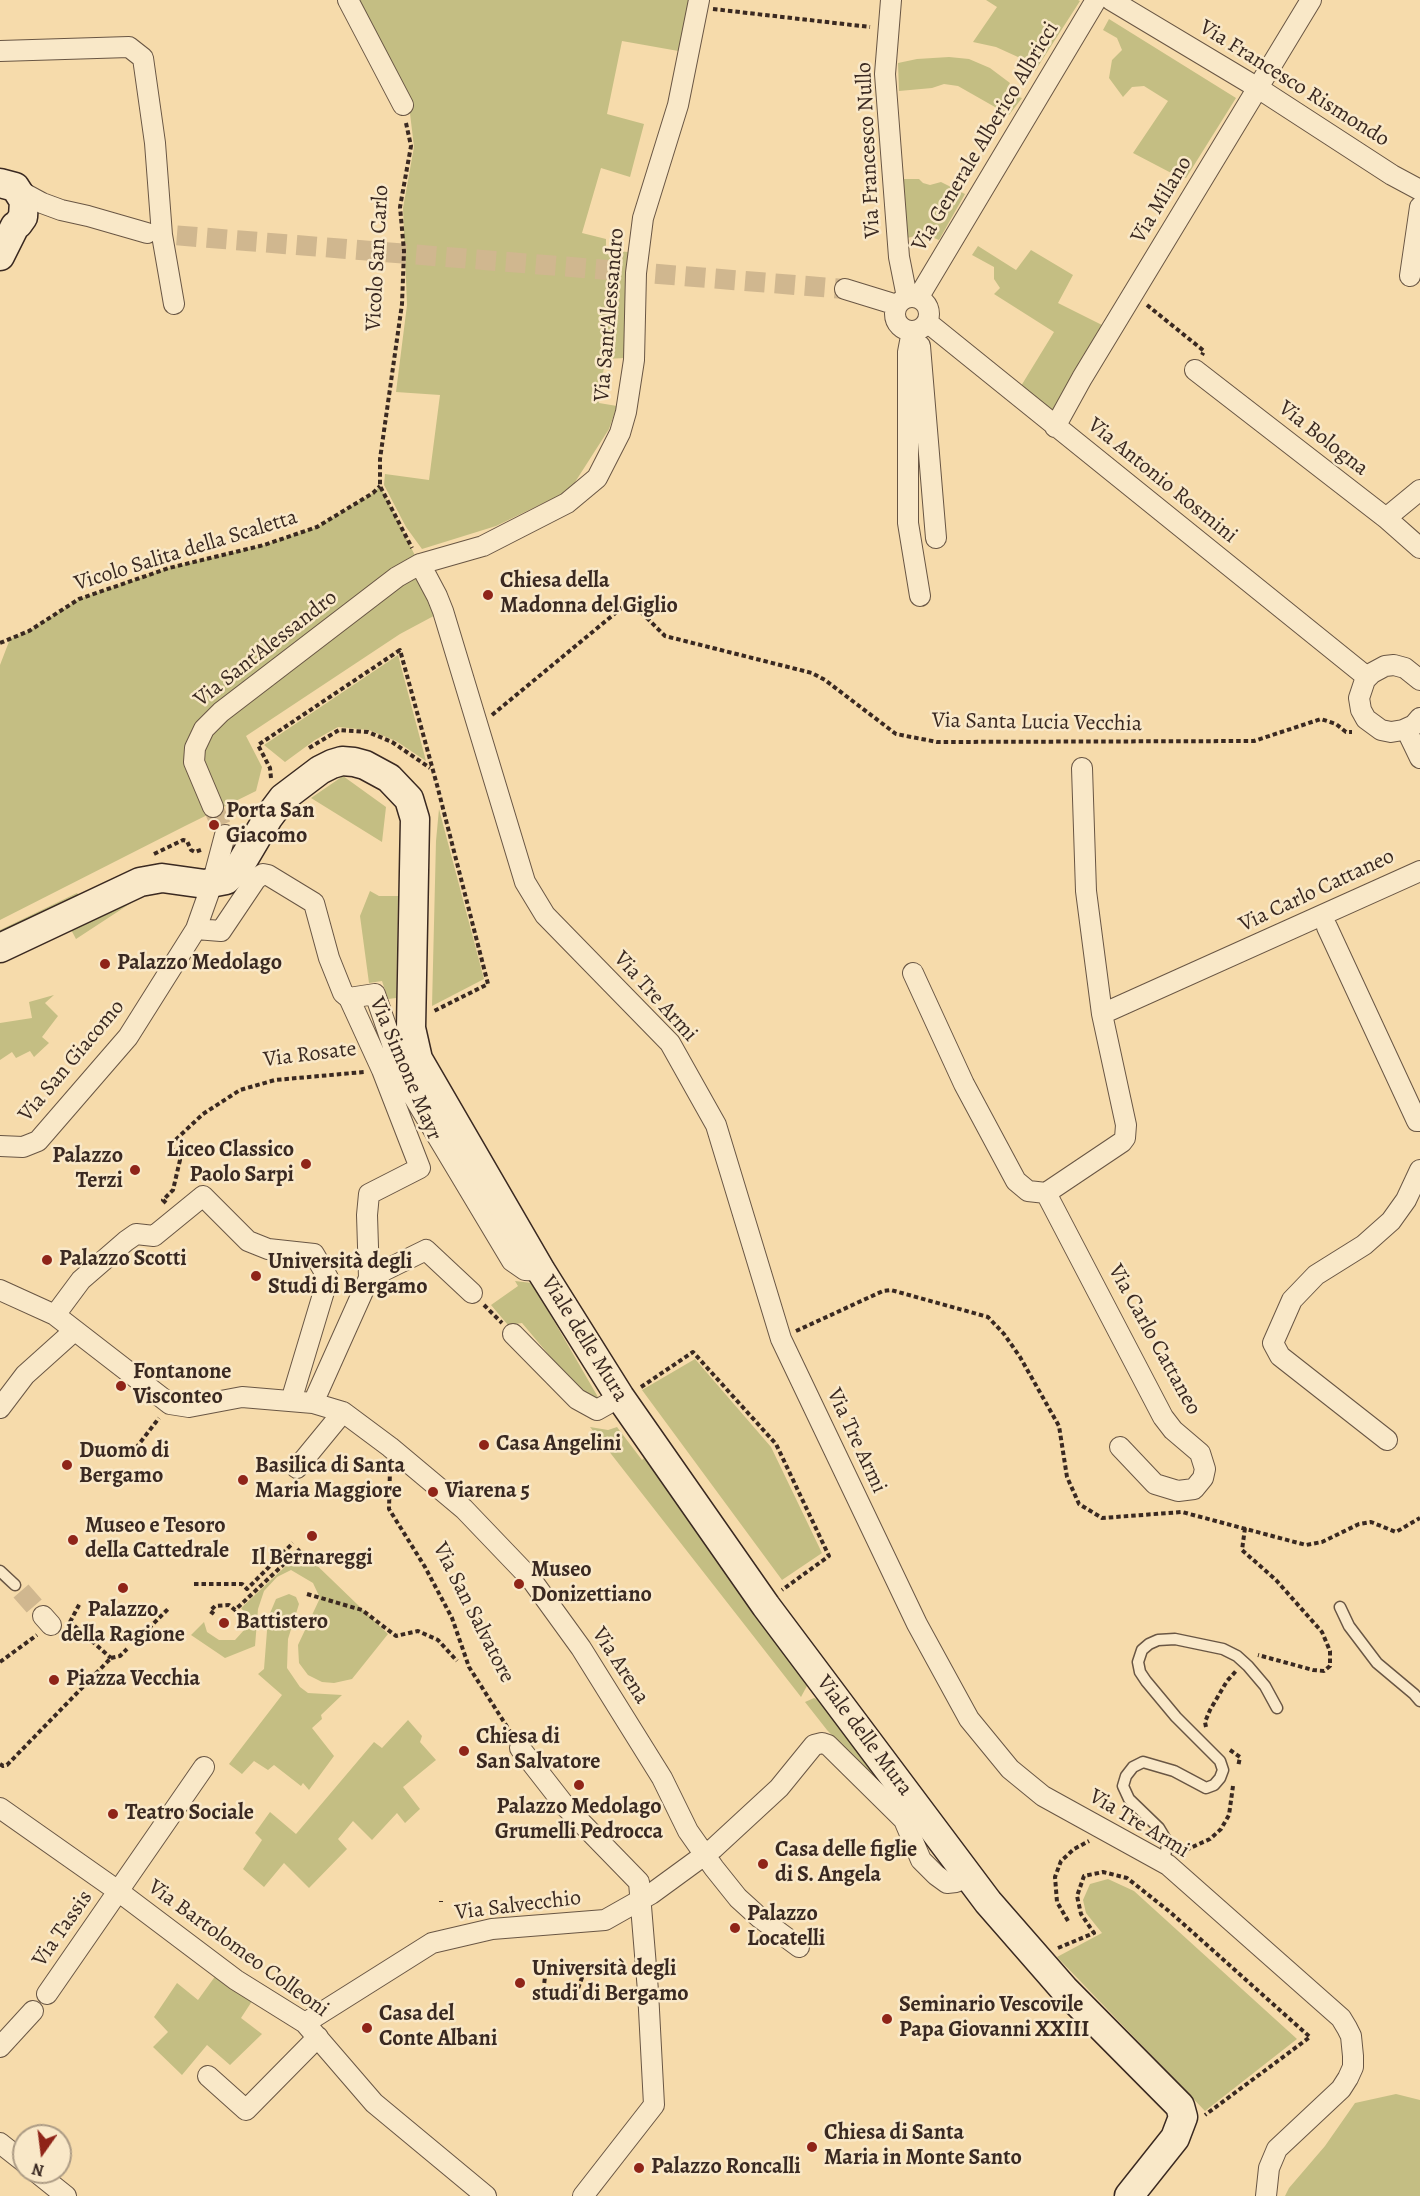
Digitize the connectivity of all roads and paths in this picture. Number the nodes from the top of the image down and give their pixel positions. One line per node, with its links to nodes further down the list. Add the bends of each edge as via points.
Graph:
1 (348, 0): 10 (street)
2 (891, 0): 7 (street, Via Francesco Nullo)
3 (1096, 0): 21 (street, Via Generale Alberico Albricci)
4 (1111, 0): 9 (street, Via Francesco Rismondo)
5 (1311, 0): 9 (street, Via Milano)
6 (705, 4): 7 (path); 32 (street, Via Sant'Alessandro, via 643,218 636,273 634,360 620,433 597,478 567,503 483,546)
7 (888, 30): 21 (street, Via Francesco Nullo, via 885,75 892,180 899,257)
8 (0, 51): 22 (street, via 129,47 143,58 162,235)
9 (1258, 88): 12 (street, Via Francesco Rismondo); 20 (street, Via Milano)
10 (403, 105): 26 (path, Vicolo San Carlo, via 411,146 400,207 404,251 402,304 380,459)
11 (9, 187): 14 (street); 15 (street, via 24,201 25,209)
12 (1420, 190)
13 (1420, 207): 18 (street)
14 (61, 210): 15 (street, via 36,215); 16 (street)
15 (11, 227): 17 (street)
16 (147, 233)
17 (0, 256)
18 (1410, 276)
19 (845, 289): 21 (street)
20 (1133, 293): 24 (path, via 1203,351); 25 (street, Via Milano)
21 (908, 300): 23 (street, via 928,309); 23 (street, via 895,310 896,322 905,330)
22 (174, 304)
23 (919, 328): 25 (street, Via Antonio Rosmini); 30 (street); 33 (street, via 908,352 908,523)
24 (1195, 370): 28 (street, Via Bologna)
25 (1055, 427): 35 (street, Via Antonio Rosmini)
26 (380, 486): 29 (path, Vicolo San Carlo); 34 (path, Vicolo Salita della Scaletta, via 316,527 264,545 169,568 79,599 29,631)
27 (1420, 490): 28 (street)
28 (1386, 518): 31 (street, Via Bologna)
29 (402, 527)
30 (936, 538)
31 (1420, 548)
32 (420, 564): 37 (street, Via Tre Armi, via 437,596); 43 (street, Via Sant'Alessandro, via 397,577 204,729 195,748 194,762)
33 (920, 596)
34 (0, 643)
35 (1367, 677): 36 (street, via 1379,668 1394,665 1408,669); 38 (street, via 1359,698 1368,721 1387,732)
36 (1420, 680)
37 (478, 723): 39 (path, Via Santa Lucia Vecchia, via 499,710 630,601 665,636 812,673 896,734 937,742 1254,741 1321,719 1346,732 1352,731); 69 (street, Via Tre Armi, via 525,882 545,915 670,1043 716,1125)
38 (1413, 723): 40 (street)
39 (1358, 738)
40 (1420, 758)
41 (1082, 768): 55 (street, via 1086,891)
42 (272, 783): 54 (path, via 270,768 258,745 400,650 488,984)
43 (213, 807)
44 (225, 835): 48 (street)
45 (189, 846): 46 (path)
46 (198, 851)
47 (1420, 871): 55 (street, Via Carlo Cattaneo)
48 (212, 884): 50 (street, Via San Giacomo); 51 (street, via 162,878 140,882); 62 (street, Viale delle Mura, via 226,880 239,867 283,798 332,764 342,761 366,765 389,778 409,799 415,819 413,1042 418,1059)
49 (1327, 927): 57 (street)
50 (196, 929): 53 (street, via 221,931 256,879 268,875 314,903 329,958); 58 (street, Via San Giacomo, via 128,1037 38,1141 24,1147)
51 (0, 948)
52 (913, 973): 60 (street, via 964,1084 1016,1181 1028,1191)
53 (346, 995): 56 (street, Via Simone Mayr); 62 (street, Via Simone Mayr, via 375,994 406,1084 512,1261 525,1270)
54 (428, 1014)
55 (1102, 1014): 60 (street, via 1126,1125 1125,1138)
56 (382, 1070): 61 (path, Via Rosate, via 275,1080 240,1090 202,1114 170,1145 180,1160 172,1190 163,1200); 63 (street, Via Simone Mayr, via 420,1168 369,1194)
57 (1420, 1121)
58 (0, 1146)
59 (1420, 1170): 76 (street, via 1391,1221 1364,1245 1316,1275 1292,1300 1273,1343 1280,1356)
60 (1046, 1192): 79 (street, Via Carlo Cattaneo, via 1163,1417 1200,1453 1205,1469 1203,1478 1194,1489 1178,1491 1155,1484)
61 (180, 1216): 66 (street, via 154,1236 136,1234 81,1280); 71 (street, via 203,1196 248,1241 268,1249 314,1254 328,1278)
62 (541, 1271): 70 (street, Viale delle Mura)
63 (369, 1278): 65 (street, via 426,1250); 72 (street, Via Simone Mayr)
64 (0, 1290): 66 (street)
65 (472, 1293): 68 (path)
66 (55, 1315): 67 (street)
67 (74, 1331): 73 (street); 74 (street, via 25,1375)
68 (513, 1334): 70 (street, via 577,1399 597,1410)
69 (781, 1338): 82 (path, via 891,1290 988,1317 1020,1357 1059,1426 1067,1477 1079,1504 1102,1518 1182,1512); 113 (street, Via Tre Armi, via 917,1624 969,1719 1010,1769 1043,1796)
70 (627, 1392): 91 (path, via 693,1352 776,1444 829,1556 782,1590); 116 (street, Viale delle Mura, via 766,1606)
71 (282, 1400): 72 (street, Via Arena); 73 (street, Via Arena, via 242,1397 189,1407)
72 (313, 1403): 75 (street, Via Arena)
73 (170, 1404): 78 (path)
74 (0, 1408)
75 (343, 1412): 77 (street, Via Arena); 80 (street)
76 (1387, 1440)
77 (390, 1447): 107 (path, Via San Salvatore, via 389,1509 452,1618 469,1667); 114 (street, Via Arena, via 464,1509 531,1579 581,1648)
78 (136, 1448)
79 (1120, 1448)
80 (297, 1468)
81 (1420, 1518): 82 (path, via 1396,1532 1371,1522 1359,1524 1322,1542 1306,1545)
82 (1245, 1528): 102 (path, via 1242,1550 1322,1632 1330,1652 1330,1666 1323,1671 1313,1670 1251,1652)
83 (293, 1543): 88 (path, via 248,1589 242,1584)
84 (138, 1546): 85 (path)
85 (170, 1547)
86 (300, 1549): 95 (path, via 235,1610 229,1605 215,1606 210,1611)
87 (0, 1571): 89 (lane)
88 (194, 1584)
89 (15, 1585)
90 (307, 1594): 100 (path, via 362,1610 396,1636 418,1631 438,1640)
91 (789, 1599)
92 (80, 1602): 96 (path)
93 (169, 1608): 97 (path)
94 (1340, 1608): 103 (lane, via 1348,1626 1377,1663)
95 (214, 1614)
96 (55, 1621): 99 (path); 101 (path)
97 (138, 1639)
98 (127, 1649): 99 (path)
99 (111, 1658): 108 (path, via 7,1765)
100 (457, 1661)
101 (0, 1662)
102 (1244, 1662): 104 (lane, via 1265,1686); 105 (path, via 1210,1710 1205,1722); 115 (lane, via 1223,1649 1175,1640 1158,1640 1142,1650 1138,1662 1146,1681 1220,1761 1223,1770 1221,1778 1206,1788 1174,1771 1143,1762 1126,1776 1123,1786 1129,1799 1165,1838)
103 (1420, 1701)
104 (1277, 1708)
105 (1208, 1732)
106 (1225, 1746): 110 (path, via 1240,1756)
107 (520, 1748): 118 (street, via 566,1807 639,1882)
108 (0, 1764)
109 (204, 1767): 117 (street, Via Tassis)
110 (1237, 1768)
111 (1235, 1780): 115 (path, via 1229,1815 1221,1829 1210,1839 1174,1855)
112 (0, 1808): 117 (street, Via Bartolomeo Colleoni)
113 (1123, 1840): 115 (street, Via Tre Armi); 119 (path, via 1090,1841 1061,1861 1055,1877 1058,1902)
114 (705, 1855): 116 (street, Via Salvecchio, via 779,1788 814,1745 822,1743 904,1820 921,1860 936,1875 947,1882); 118 (street, Via Salvecchio); 120 (street, Via Arena, via 738,1898)
115 (1166, 1864): 139 (street, Via Tre Armi, via 1341,2018 1351,2036 1353,2067 1348,2078 1277,2149 1269,2168)
116 (969, 1876): 138 (street, Viale delle Mura, via 1064,1989 1180,2106 1183,2117 1175,2138)
117 (118, 1891): 124 (street, Via Tassis); 126 (street, Via Bartolomeo Colleoni, via 236,1980)
118 (641, 1899): 126 (street, Via Salvecchio, via 605,1920 492,1929 432,1943); 137 (street, via 654,2105)
119 (1068, 1921)
120 (799, 1947)
121 (1053, 1951): 130 (path, via 1094,1933 1081,1914 1077,1896 1084,1876 1103,1872 1127,1878 1310,2037)
122 (609, 1972): 123 (path)
123 (583, 1975): 123 (path, via 575,1965 546,1966 543,1994 576,1992)
124 (47, 1994)
125 (33, 2011): 127 (street)
126 (312, 2030): 128 (street, Via Salvecchio, via 246,2110); 136 (street, Via Bartolomeo Colleoni, via 374,2103)
127 (0, 2047)
128 (207, 2076)
129 (1196, 2107): 130 (path)
130 (1204, 2116): 131 (path)
131 (1200, 2124)
132 (0, 2143): 133 (street)
133 (12, 2152)
134 (51, 2184): 135 (street)
135 (66, 2196)
136 (486, 2196)
137 (583, 2196)
138 (1129, 2196)
139 (1266, 2196)

